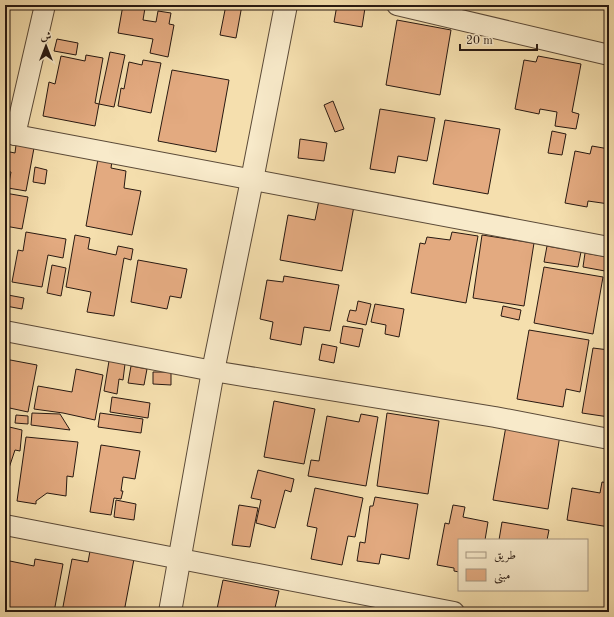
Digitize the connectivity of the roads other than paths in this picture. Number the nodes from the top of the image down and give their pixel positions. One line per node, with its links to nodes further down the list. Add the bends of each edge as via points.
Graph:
1 (45, 5): 5 (street)
2 (286, 5): 6 (street)
3 (397, 5): 4 (street)
4 (609, 55)
5 (10, 134): 6 (street)
6 (252, 180): 7 (street); 9 (street)
7 (609, 247)
8 (5, 331): 9 (street)
9 (213, 371): 10 (street, via 494,417); 12 (street)
10 (609, 439)
11 (5, 525): 12 (street)
12 (180, 559): 13 (street); 14 (street)
13 (170, 612)
14 (454, 612)

